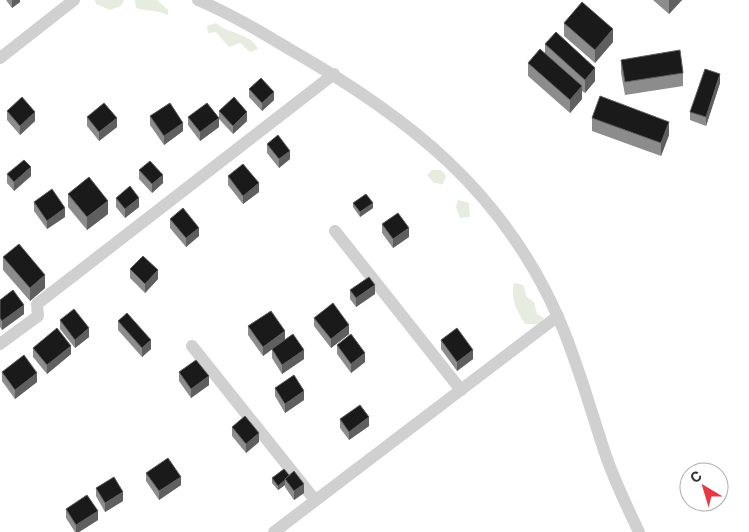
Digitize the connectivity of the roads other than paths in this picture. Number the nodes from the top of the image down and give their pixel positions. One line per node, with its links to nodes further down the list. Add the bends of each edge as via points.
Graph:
1 (74, 0): 3 (street)
2 (198, 0): 4 (street, via 220,9)
3 (0, 58)
4 (334, 74): 6 (street, via 426,140 482,195 511,233); 7 (street, via 37,304 38,316)
5 (335, 231): 9 (street)
6 (558, 316): 9 (street); 12 (street, via 578,364 606,457)
7 (0, 344)
8 (192, 346): 10 (street)
9 (461, 390): 10 (street)
10 (315, 500): 11 (street)
11 (274, 532)
12 (639, 532)

